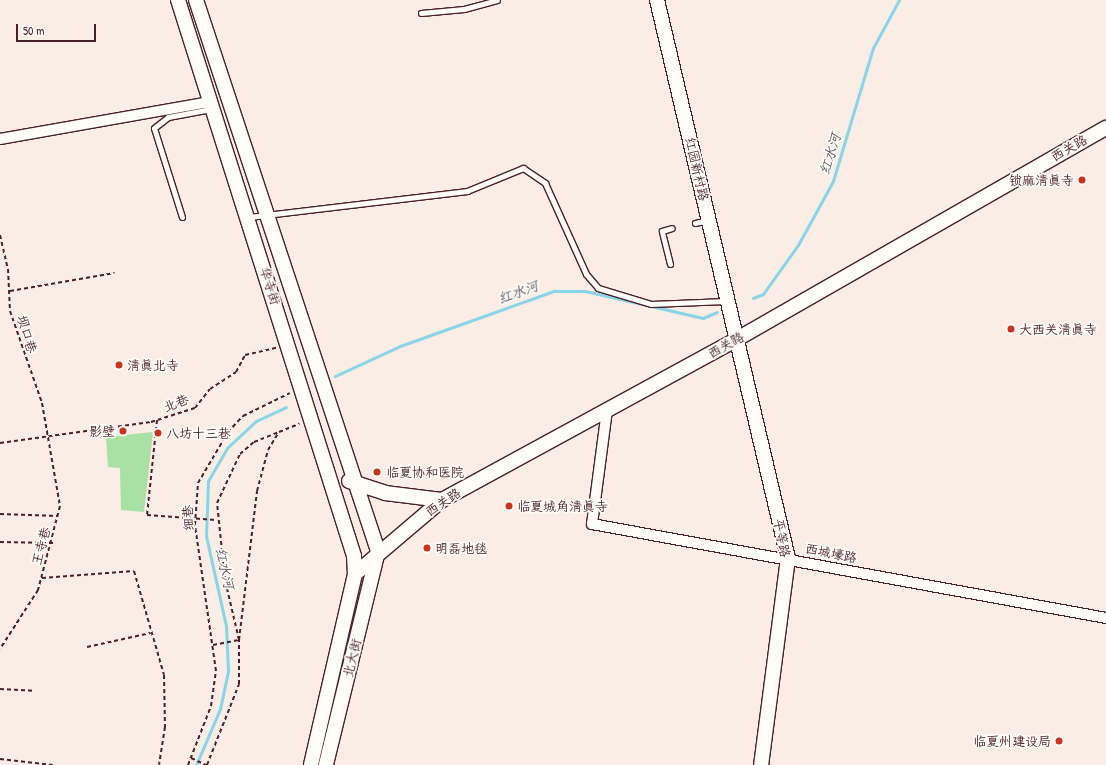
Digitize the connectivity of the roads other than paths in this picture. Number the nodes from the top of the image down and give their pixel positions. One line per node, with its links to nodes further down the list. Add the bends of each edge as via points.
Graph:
1 (178, 0): 6 (main road, 华寺街)
2 (196, 0): 17 (main road, 华寺街)
3 (497, 0): 5 (lane)
4 (657, 0): 13 (main road, 红园新村路, via 702,221)
5 (421, 13)
6 (210, 106): 8 (street); 9 (lane, via 168,117 154,128); 10 (main road, 华寺街)
7 (1106, 128): 14 (main road, 西关路)
8 (0, 138)
9 (182, 217)
10 (248, 218): 13 (lane, via 467,191 523,168 545,183 586,274 598,288 651,304 684,306); 16 (main road, 华寺街)
11 (672, 228): 12 (lane, via 662,231)
12 (670, 264)
13 (728, 301): 14 (main road, 红园新村路)
14 (737, 339): 15 (main road, 西关路); 20 (main road, 平等路)
15 (607, 410): 18 (main road, 西关路); 20 (street, 西城壕路, via 592,524)
16 (331, 477): 17 (main road); 21 (main road, 华寺街, via 354,556)
17 (354, 482): 18 (main road, via 385,494); 19 (main road, 华寺街)
18 (442, 500): 19 (main road, 西关路)
19 (378, 551): 21 (main road, 西关路); 24 (main road, 北大街)
20 (788, 558): 22 (street, 西城壕路); 25 (main road, 平等路)
21 (355, 574): 23 (main road, 北大街)
22 (1106, 618)
23 (311, 765)
24 (326, 765)
25 (761, 765)

